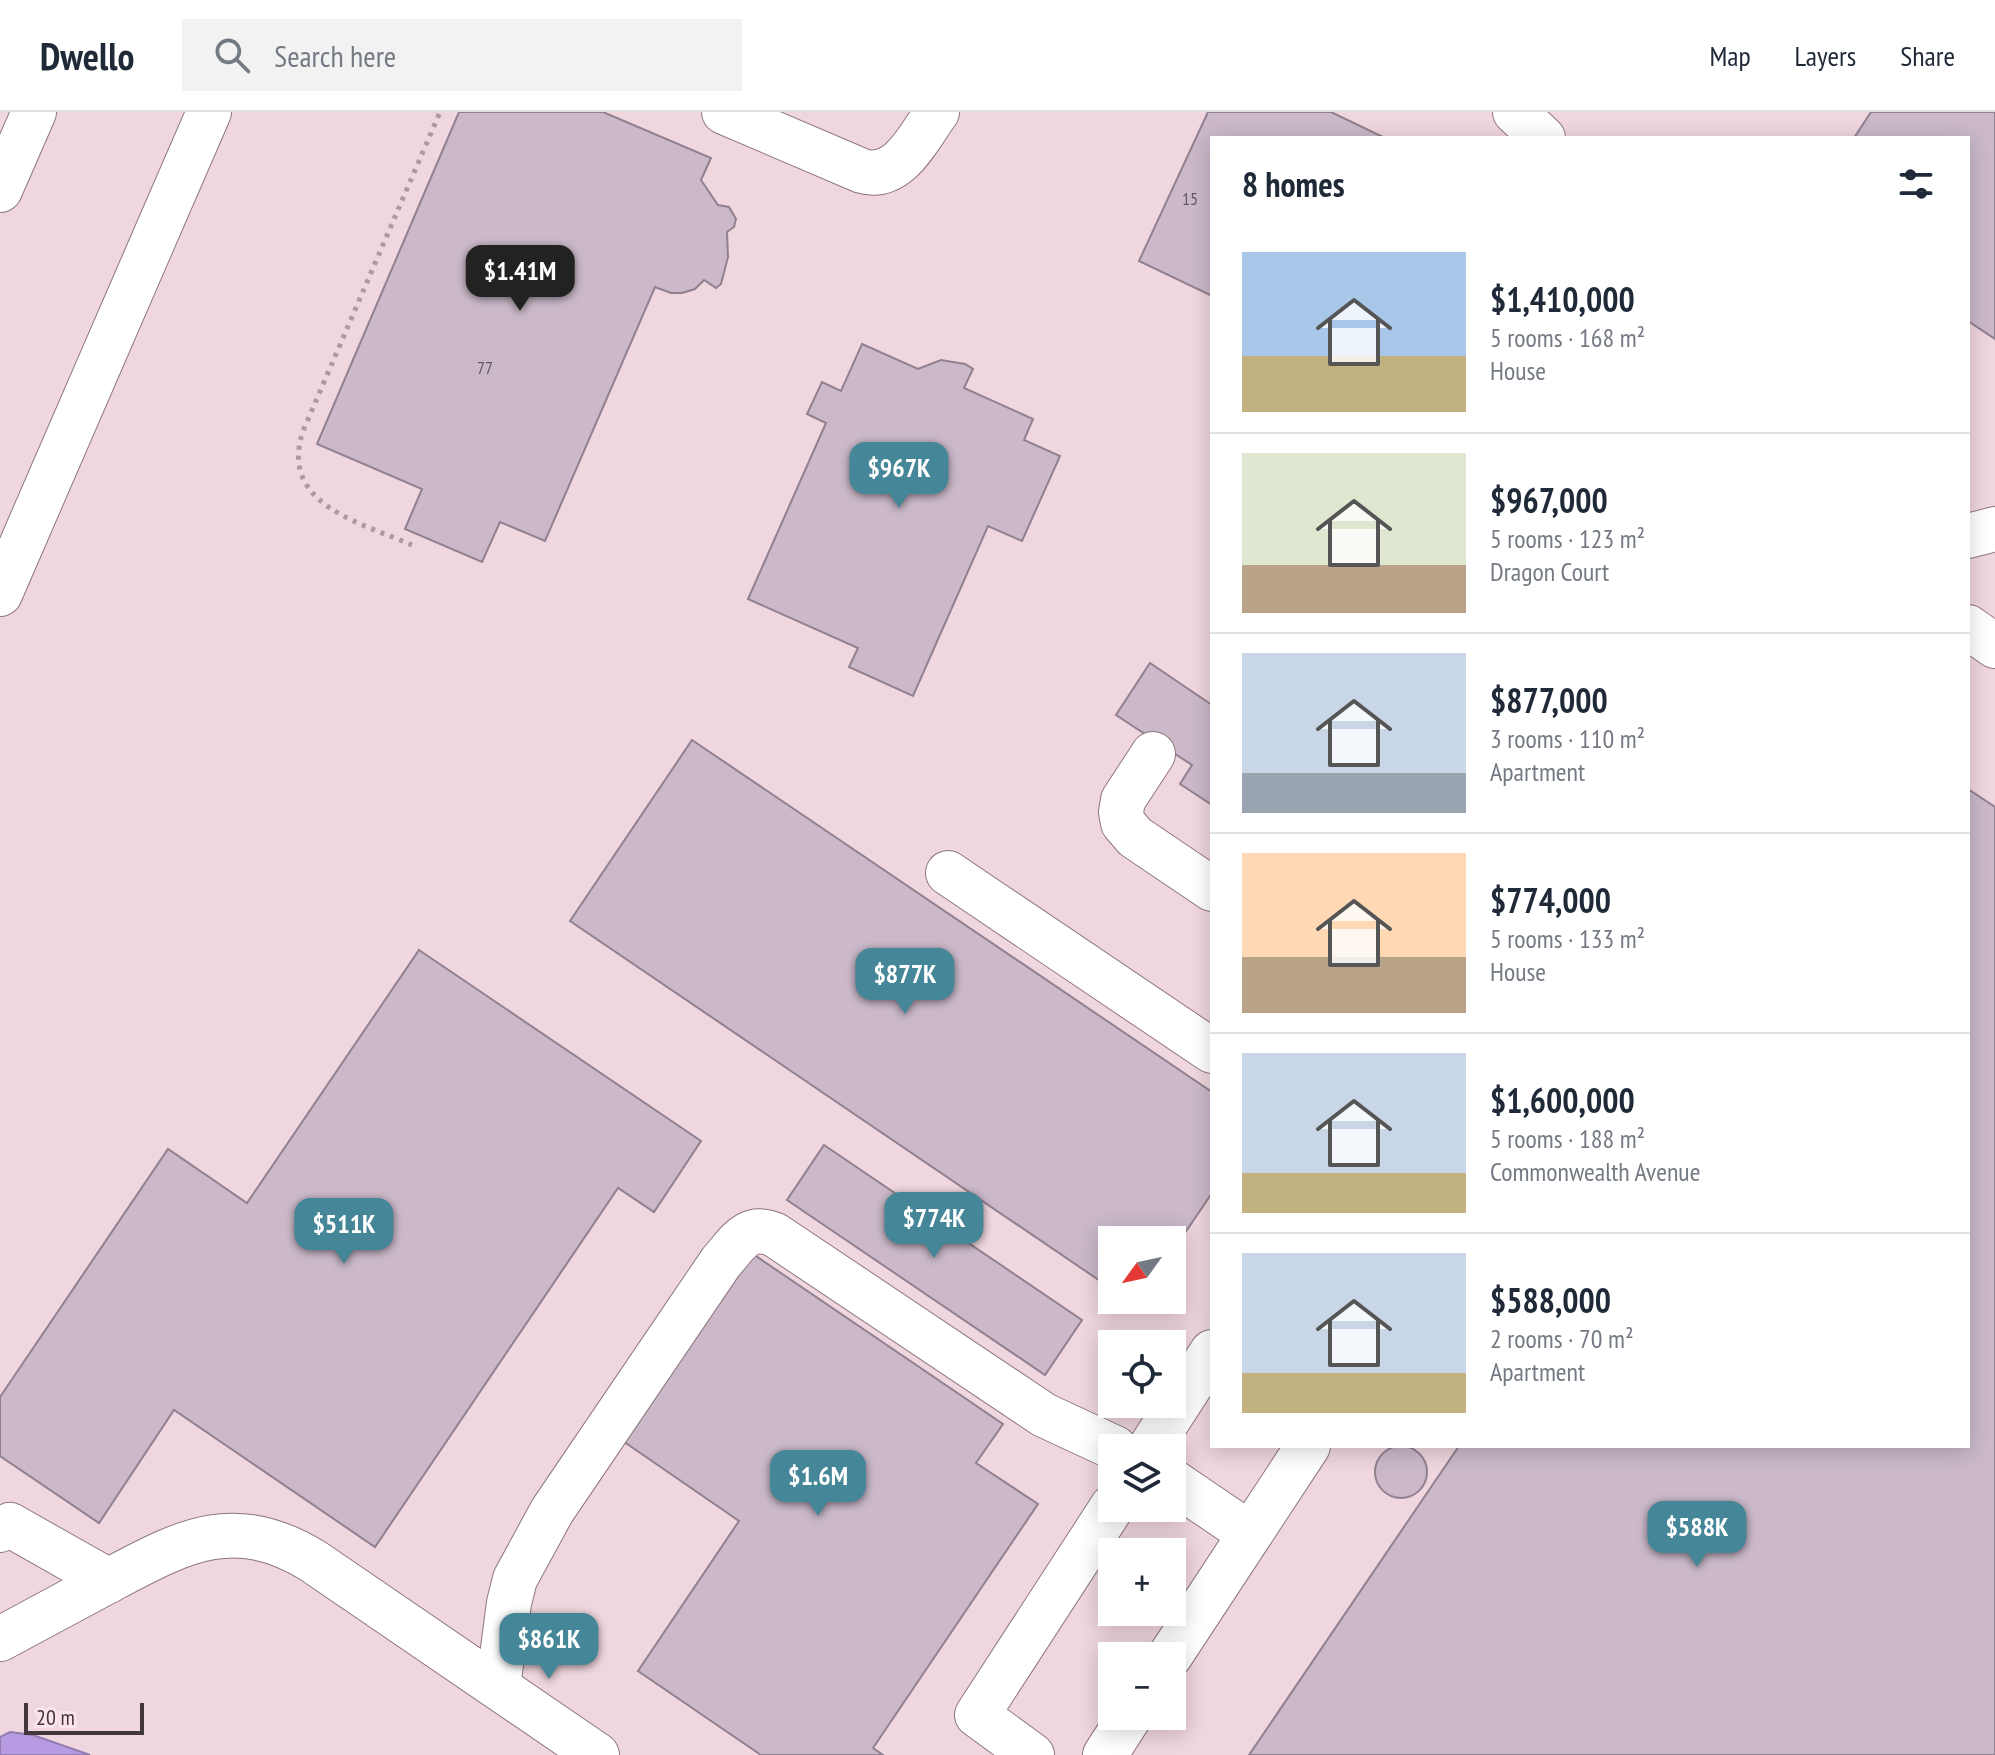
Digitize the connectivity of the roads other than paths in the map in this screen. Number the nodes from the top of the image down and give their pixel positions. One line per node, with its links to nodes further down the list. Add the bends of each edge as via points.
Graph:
1 (34, 112): 7 (main road)
2 (209, 112): 8 (main road)
3 (724, 112): 4 (main road, via 868,173 894,167)
4 (937, 112)
5 (1515, 112): 6 (main road)
6 (1541, 136)
7 (0, 190)
8 (0, 594)
9 (1970, 628): 10 (main road)
10 (1995, 646)
11 (1153, 754): 13 (main road, via 1123,800 1123,823 1135,837)
12 (948, 873): 14 (main road)
13 (1210, 888)
14 (1210, 1050)
15 (1210, 1355): 16 (main road)
16 (1159, 1434)
17 (1098, 1440): 26 (main road, via 1044,1415 775,1235 762,1229 751,1232 721,1262 552,1511 515,1579)
18 (1307, 1448): 22 (main road)
19 (1186, 1491): 22 (main road)
20 (1102, 1522): 29 (main road, via 977,1715)
21 (0, 1530): 23 (main road, via 10,1525)
22 (1250, 1534): 25 (main road)
23 (109, 1581): 24 (main road); 26 (main road, via 202,1538 268,1540 306,1556)
24 (0, 1639)
25 (1179, 1642)
26 (498, 1687): 28 (main road)
27 (1121, 1730): 30 (main road)
28 (597, 1755)
29 (1032, 1755)
30 (1105, 1755)

